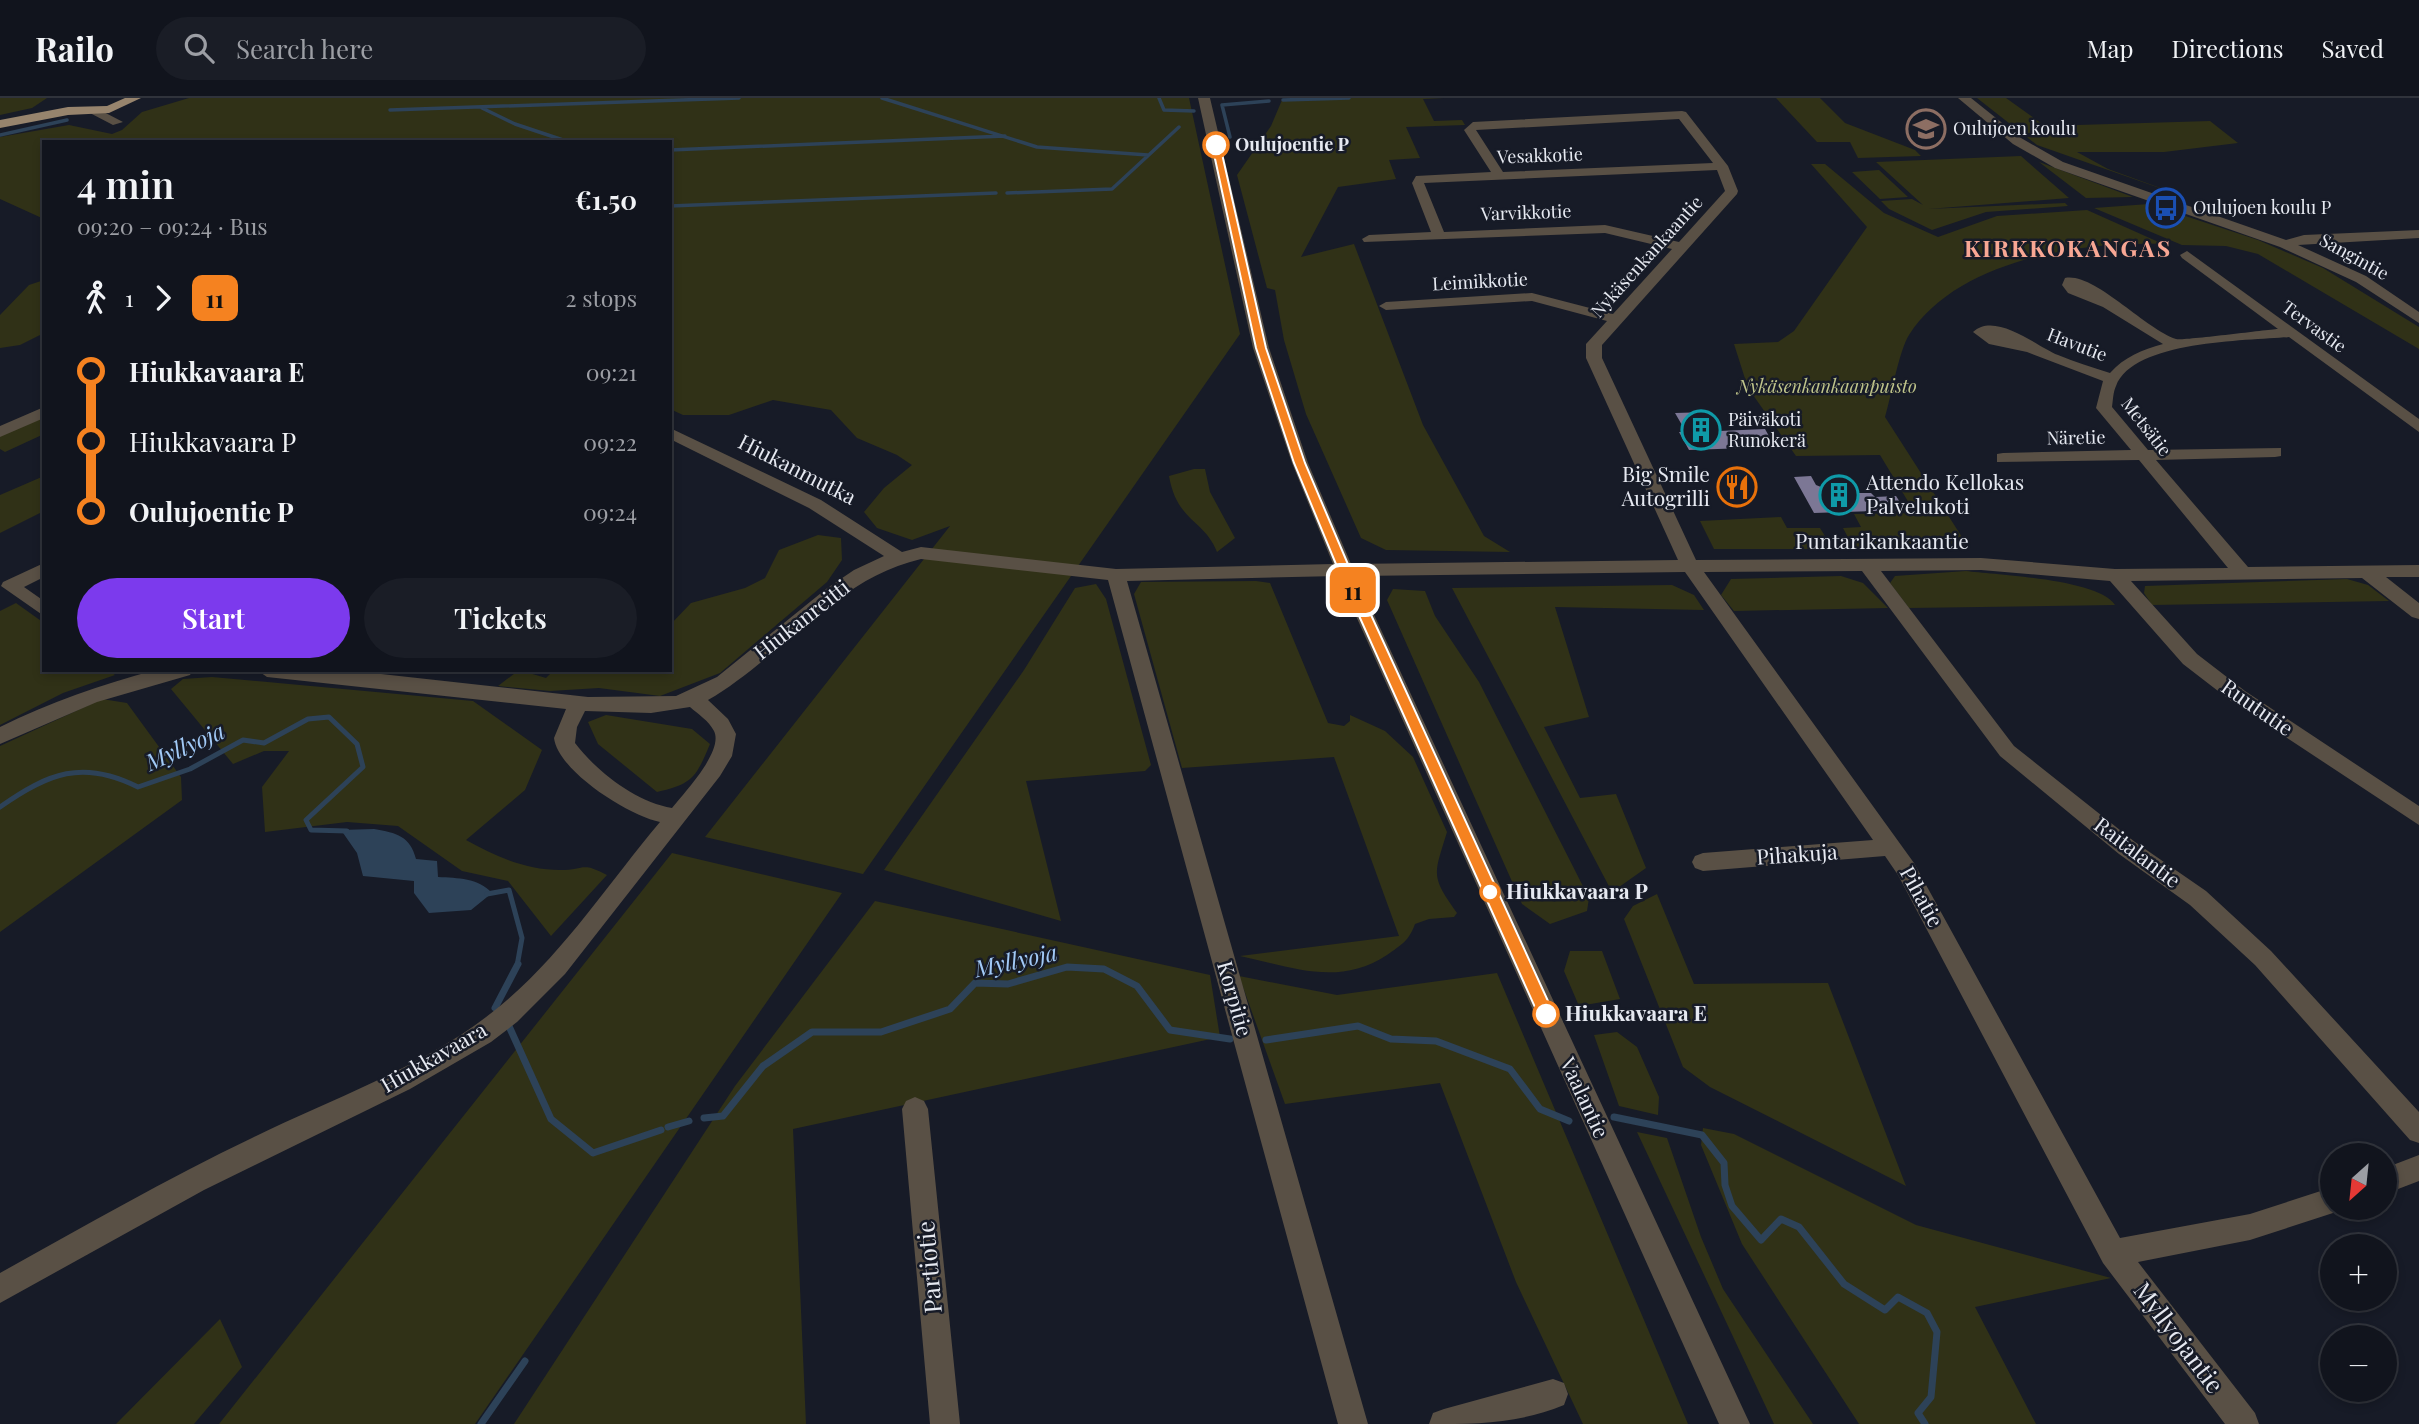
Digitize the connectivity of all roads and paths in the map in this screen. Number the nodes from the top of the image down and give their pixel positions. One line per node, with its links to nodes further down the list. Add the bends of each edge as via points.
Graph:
1 (1964, 98): 11 (street, Sangintie, via 2017,141 2059,165)
2 (1208, 99): 32 (street, Vaalantie, via 1261,348 1300,463)
3 (132, 100): 4 (main road); 4 (street, via 118,123)
4 (86, 105): 5 (main road)
5 (0, 124)
6 (1722, 166): 7 (street, Vesakkotie); 7 (street, via 1682,115 1473,125 1470,130); 12 (street, Nykäsenkankaantie, via 1732,191)
7 (1498, 174): 9 (street, Vesakkotie, via 1421,178 1418,183)
8 (2419, 233): 11 (street)
9 (1439, 235): 10 (street, Varvikkotie); 12 (street, Varvikkotie, via 1605,229)
10 (1369, 239)
11 (2285, 244): 17 (street, Sangintie, via 2361,279)
12 (1683, 247): 16 (street, Nykäsenkankaantie)
13 (2187, 255): 18 (street, Tervastie)
14 (2108, 304): 19 (street)
15 (1386, 306): 16 (street, Leimikkotie, via 1532,297)
16 (1615, 318): 31 (street, Nykäsenkankaantie, via 1594,344 1594,358)
17 (2419, 319)
18 (2289, 333): 19 (street, Metsätie); 23 (street, Tervastie)
19 (2173, 344): 21 (street, Metsätie, via 2142,356)
20 (2031, 348): 21 (street, Havutie)
21 (2110, 378): 27 (street, Metsätie, via 2103,393 2104,408)
22 (42, 413): 24 (street)
23 (2419, 427)
24 (0, 432)
25 (672, 434): 29 (street, Hiukanmutka, via 815,501)
26 (2275, 452): 27 (street, Näretie)
27 (2142, 456): 28 (street, Näretie); 38 (street, Metsätie)
28 (2003, 458)
29 (897, 557): 36 (street, Hiukanreitti, via 933,553); 44 (street, Hiukanreitti, via 848,583)
30 (1867, 565): 31 (street, Puntarikankaantie); 37 (street, Puntarikankaantie, via 1981,564); 52 (street, Raitalantie, via 2007,751 2127,848 2198,898 2254,949)
31 (1690, 566): 32 (street, Puntarikankaantie); 49 (street, Pihatie)
32 (1344, 569): 36 (street, Hiukanreitti); 62 (street, Vaalantie)
33 (42, 570): 39 (street, via 10,586)
34 (2419, 571): 35 (street, Puntarikankaantie)
35 (2367, 572): 38 (street, Puntarikankaantie); 40 (street)
36 (1116, 575): 60 (street, Korpitie)
37 (2115, 575): 38 (street, Puntarikankaantie); 48 (street, Ruututie, via 2199,667)
38 (2244, 575)
39 (42, 609)
40 (2419, 613)
41 (165, 672): 43 (street)
42 (287, 672): 45 (street, Hiukanreitti)
43 (138, 675): 46 (street)
44 (694, 699): 45 (street, Hiukanreitti, via 652,707); 47 (street, Hiukkavaara, via 727,736 710,774)
45 (580, 702): 47 (street, via 566,729 565,743 573,755 629,802 646,811)
46 (0, 736)
47 (677, 817): 57 (street, Hiukkavaara, via 631,879 536,987 483,1033)
48 (2419, 817)
49 (1891, 847): 50 (street, Pihakuja); 56 (street, Pihatie)
50 (1703, 862)
51 (915, 1110): 59 (street, Partiotie)
52 (2419, 1131)
53 (2419, 1168): 54 (street)
54 (2398, 1176)
55 (2320, 1204): 56 (street, via 2250,1227)
56 (2113, 1253): 63 (street, Myllyojantie)
57 (0, 1289)
58 (1553, 1394): 61 (street)
59 (945, 1424)
60 (1353, 1424)
61 (1444, 1424)
62 (1735, 1424)
63 (2244, 1424)

